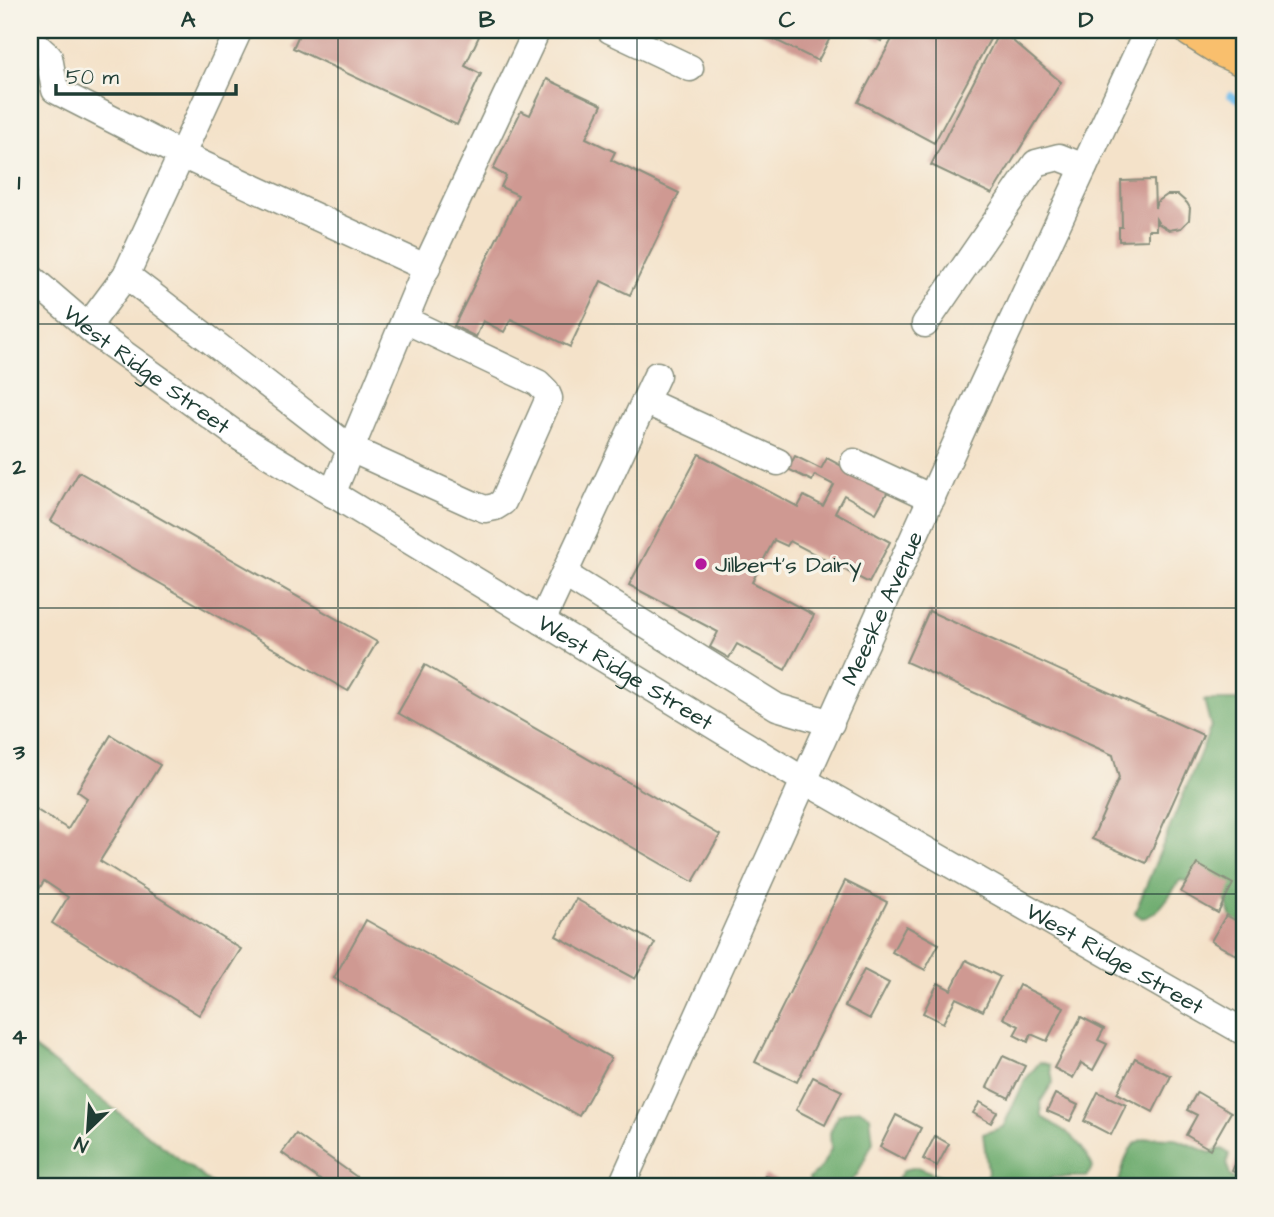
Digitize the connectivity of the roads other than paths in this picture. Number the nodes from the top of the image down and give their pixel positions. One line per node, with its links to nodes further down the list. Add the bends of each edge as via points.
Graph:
1 (239, 30): 9 (street)
2 (537, 30): 11 (street)
3 (610, 30): 8 (street)
4 (1148, 30): 10 (street, Meeske Avenue)
5 (1192, 30): 7 (main road)
6 (30, 40): 9 (street, via 49,57 55,90)
7 (1244, 59)
8 (690, 68)
9 (182, 155): 11 (street); 12 (street)
10 (1084, 167): 15 (street, via 1059,156 1036,163); 23 (street, Meeske Avenue)
11 (426, 268): 14 (street)
12 (126, 275): 16 (street); 19 (street)
13 (30, 278): 16 (street, West Ridge Street)
14 (405, 320): 19 (street); 19 (street, via 538,383 550,398 503,502 495,507 485,509)
15 (925, 324)
16 (88, 326): 22 (street, West Ridge Street, via 241,438)
17 (657, 375): 18 (street)
18 (645, 401): 21 (street); 24 (street)
19 (351, 449): 22 (street)
20 (854, 462): 23 (street)
21 (778, 463)
22 (332, 494): 25 (street, West Ridge Street)
23 (932, 498): 26 (street, Meeske Avenue)
24 (564, 574): 25 (street); 26 (street, via 777,706)
25 (542, 621): 27 (street, West Ridge Street)
26 (831, 723): 27 (street, Meeske Avenue)
27 (805, 781): 28 (street, West Ridge Street); 29 (street, Meeske Avenue)
28 (1244, 1032)
29 (621, 1187)

